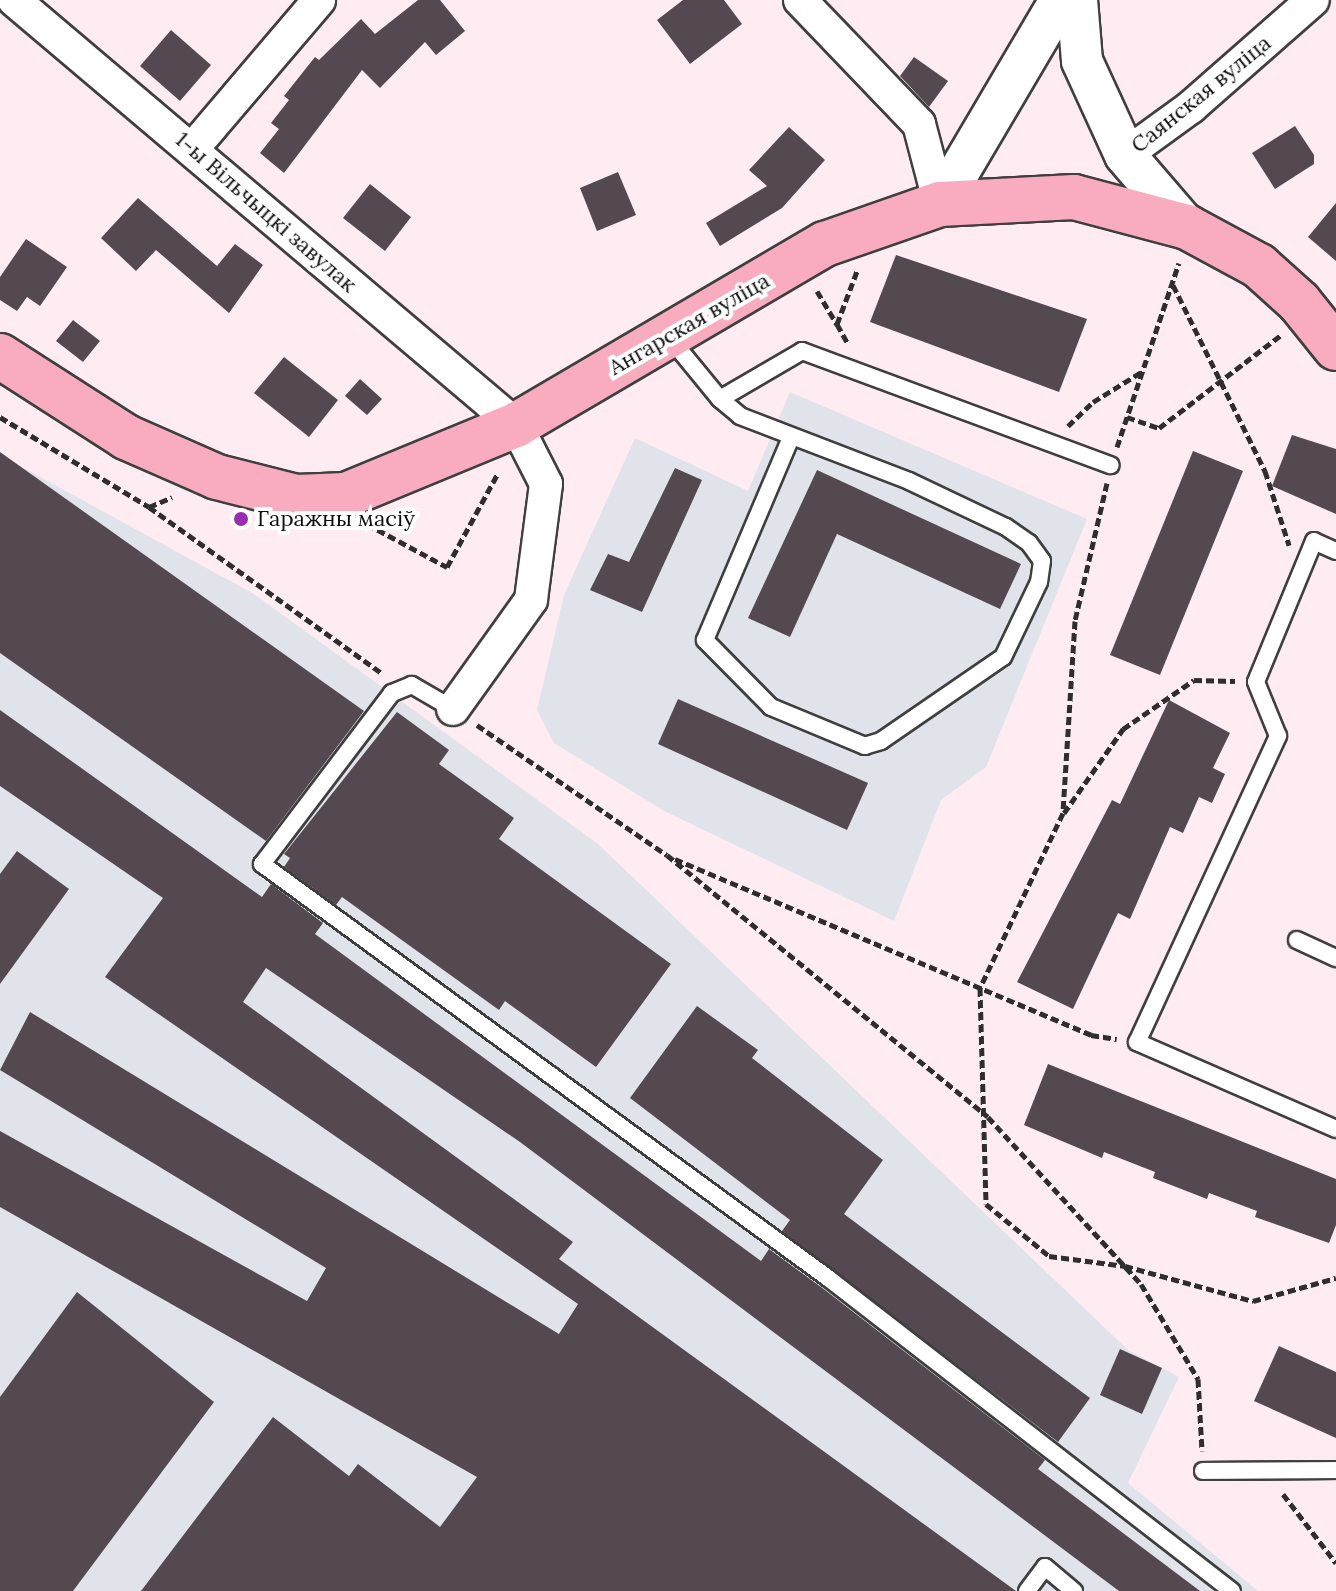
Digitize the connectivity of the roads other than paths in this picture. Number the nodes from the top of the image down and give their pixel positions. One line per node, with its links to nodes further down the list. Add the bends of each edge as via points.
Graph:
1 (14, 0): 7 (street, 1-ы Вільчыцкі завулак)
2 (319, 0): 7 (street)
3 (800, 0): 9 (street, via 919,124)
4 (1060, 0): 9 (street)
5 (1077, 0): 8 (street, via 1082,61)
6 (1313, 0): 8 (street, Саянская вуліца, via 1191,107)
7 (194, 147): 16 (street, 1-ы Вільчыцкі завулак)
8 (1125, 155): 10 (street)
9 (940, 204): 10 (main road, via 1074,197); 11 (main road, Ангарская вуліца, via 825,244)
10 (1187, 227): 12 (main road, via 1259,266 1309,313)
11 (668, 336): 14 (lane); 16 (main road, Ангарская вуліца)
12 (1336, 348)
13 (0, 356): 16 (main road, Ангарская вуліца, via 126,437 217,477 296,497 346,495)
14 (720, 399): 15 (lane, via 740,416); 17 (lane, via 802,351)
15 (791, 437): 15 (lane, via 909,481 1006,527 1029,543 1042,561 1039,582 1003,657 881,741 865,746 771,707 705,640)
16 (523, 439): 19 (street, via 546,484 531,600)
17 (1111, 465)
18 (1336, 551): 22 (lane, via 1314,541 1256,682 1278,736 1137,1042)
19 (453, 709): 27 (lane, via 423,688 401,687 262,864 828,1278)
20 (1297, 940): 21 (lane)
21 (1336, 958)
22 (1336, 1129)
23 (1336, 1470): 24 (lane)
24 (1203, 1471)
25 (1027, 1591): 26 (lane, via 1045,1567)
26 (1074, 1591)
27 (1232, 1591)

